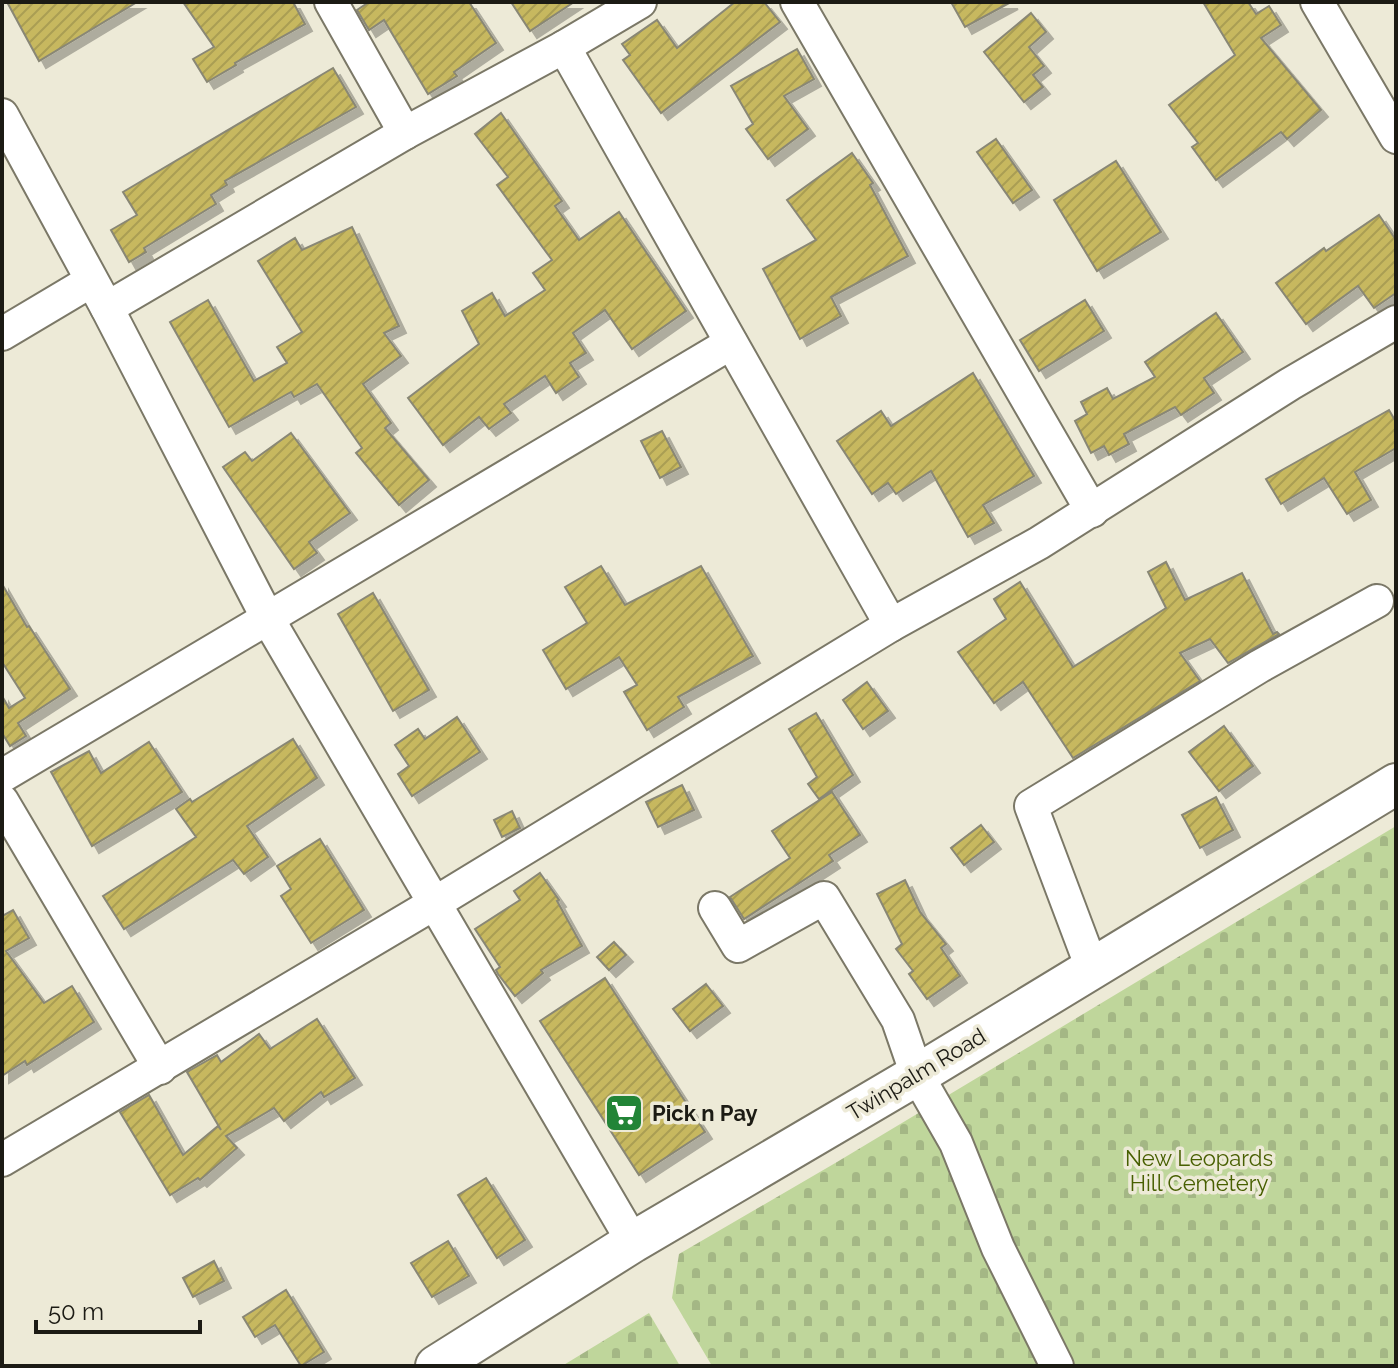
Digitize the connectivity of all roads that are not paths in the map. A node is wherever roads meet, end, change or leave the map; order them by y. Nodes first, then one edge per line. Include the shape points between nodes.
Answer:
1 (331, 2) edge
2 (640, 2) edge
3 (797, 2) edge
4 (1317, 2) edge
5 (564, 47) junction
6 (2, 115) edge
7 (405, 133) junction
8 (1396, 137) edge
9 (99, 294) junction
10 (1396, 322) edge
11 (2, 334) edge
12 (731, 343) junction
13 (1092, 511) junction
14 (1377, 601) dead end
15 (268, 619) junction
16 (891, 625) junction
17 (2, 776) edge
18 (1396, 784) edge
19 (2, 801) edge
20 (435, 903) junction
21 (715, 908) dead end
22 (1092, 968) junction
23 (160, 1068) junction
24 (917, 1075) junction
25 (2, 1160) edge
26 (633, 1242) junction
27 (436, 1366) edge
28 (1057, 1366) edge

1 - 7 street
2 - 5 street
3 - 13 street
4 - 8 street
5 - 7 street
5 - 12 street
6 - 9 street
7 - 9 street
9 - 11 street
9 - 15 street
10 - 13 street via 1250,408
12 - 15 street
12 - 16 street
13 - 16 street
14 - 22 street via 1031,806
15 - 17 street
15 - 20 street
16 - 20 street
18 - 22 main road, Twinpalm Road
19 - 23 street
20 - 23 street
20 - 26 street
21 - 24 street via 738,946 824,898 898,1020
22 - 24 main road, Twinpalm Road
23 - 25 street
24 - 26 main road, Twinpalm Road
24 - 28 street via 956,1143 998,1248
26 - 27 main road, Twinpalm Road

